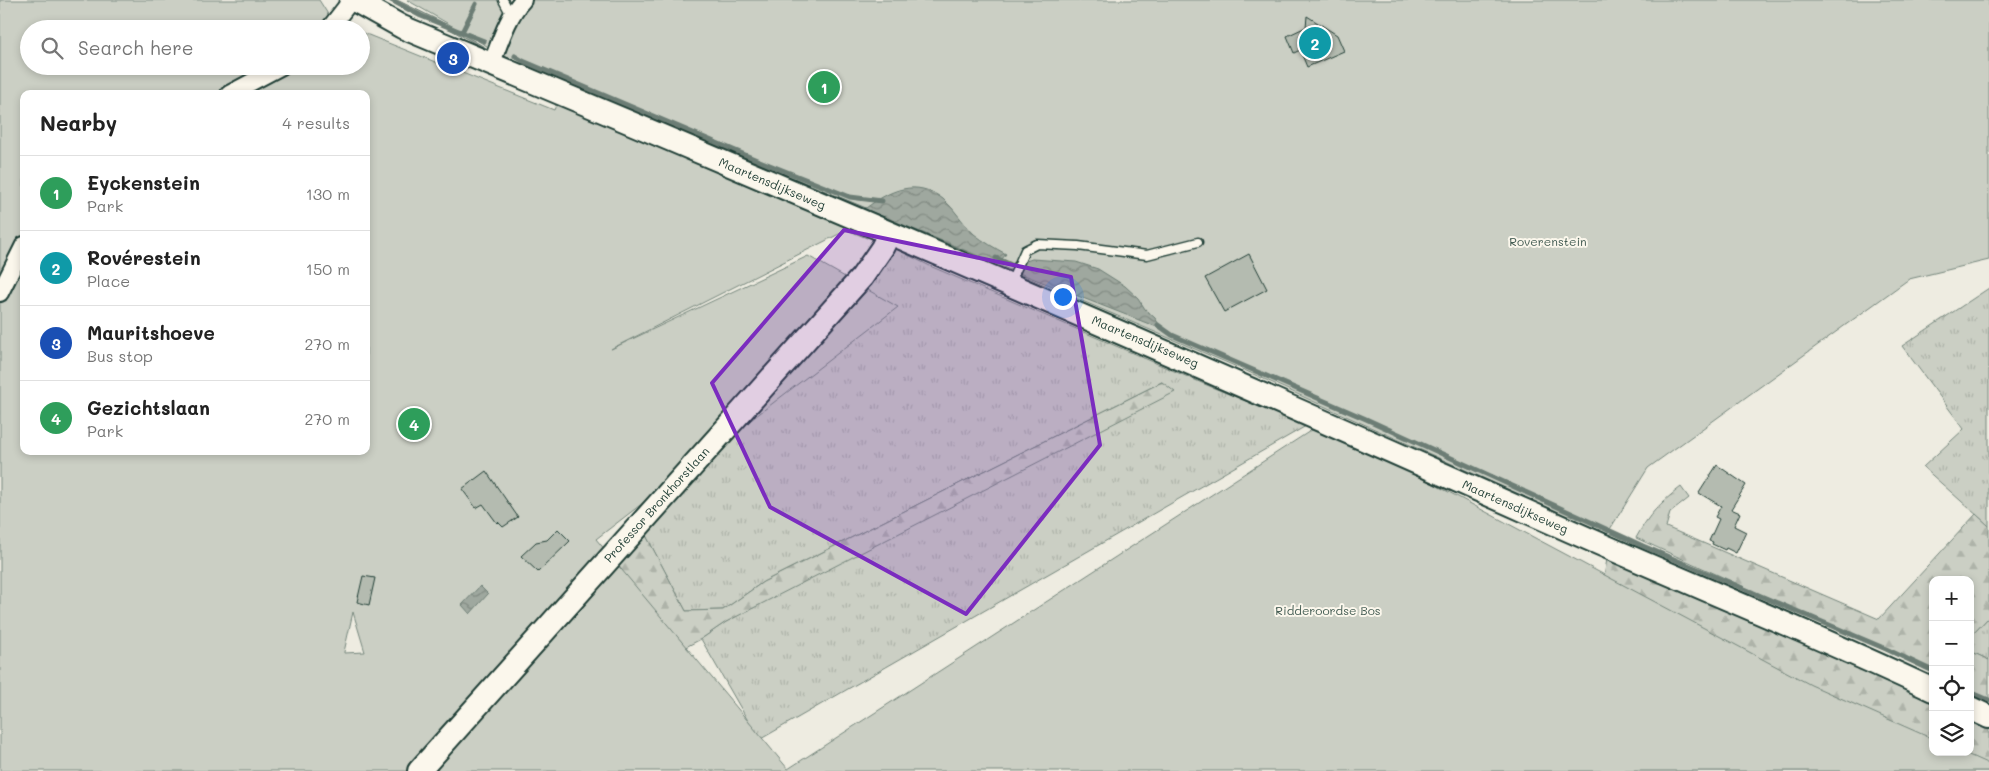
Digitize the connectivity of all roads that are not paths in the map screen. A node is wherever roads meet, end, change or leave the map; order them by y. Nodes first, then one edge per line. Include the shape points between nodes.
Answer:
1 (349, 0) edge
2 (354, 0) edge
3 (503, 0) edge
4 (523, 0) edge
5 (512, 17) junction
6 (336, 20) edge
7 (491, 65) junction
8 (265, 75) edge
9 (237, 90) edge
10 (889, 234) junction
11 (1198, 242) dead end
12 (20, 253) edge
13 (1010, 284) junction
14 (0, 292) edge
15 (1929, 688) edge
16 (1974, 710) edge
17 (1989, 717) edge
18 (419, 771) edge

1 - 6 street
2 - 7 street, Maartensdijkseweg via 402,27
3 - 5 lane
4 - 5 street
5 - 7 street
7 - 10 street, Maartensdijkseweg
8 - 9 street
10 - 13 street, Maartensdijkseweg
10 - 18 street, Professor Bronkhorstlaan via 862,277
11 - 13 lane via 1147,255 1037,244 1025,250
12 - 14 street
13 - 15 street, Maartensdijkseweg
16 - 17 street

